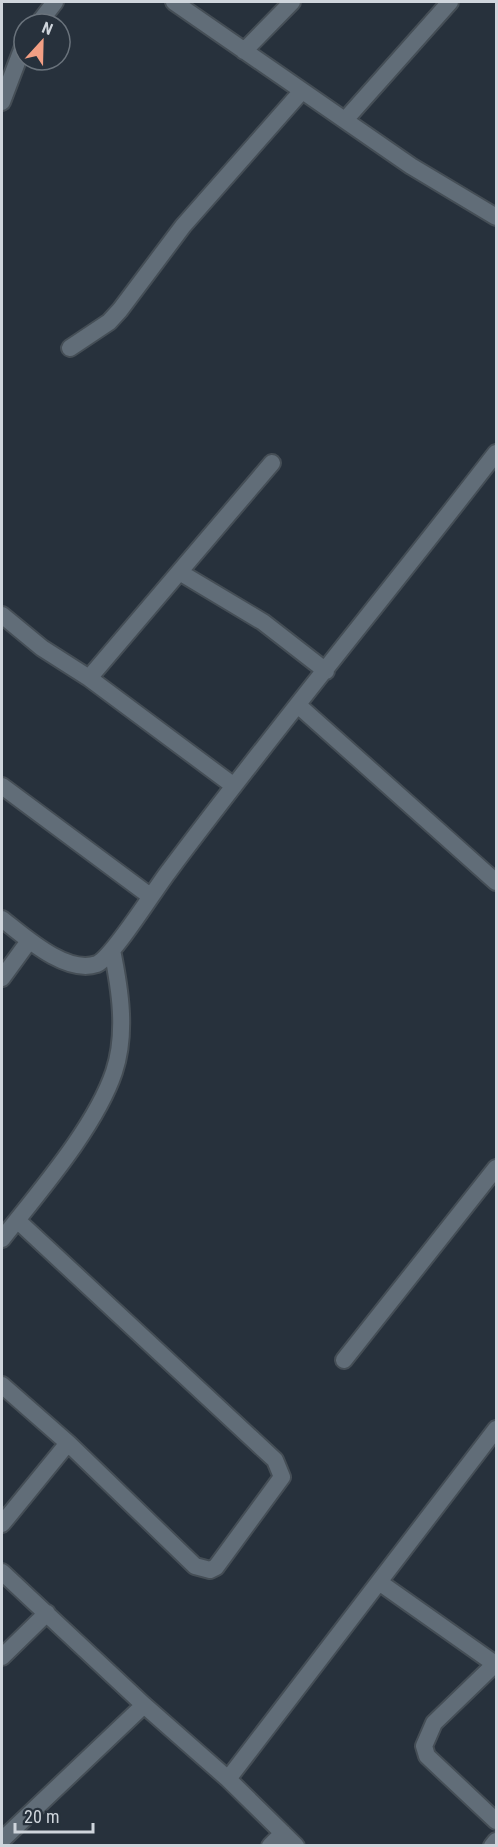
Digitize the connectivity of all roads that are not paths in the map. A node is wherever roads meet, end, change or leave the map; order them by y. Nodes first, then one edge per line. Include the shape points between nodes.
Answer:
1 (174, 2) edge
2 (292, 2) edge
3 (450, 2) edge
4 (244, 51) junction
5 (13, 72) edge
6 (301, 92) junction
7 (2, 102) edge
8 (345, 120) junction
9 (496, 217) edge
10 (70, 348) dead end
11 (496, 453) edge
12 (272, 463) dead end
13 (181, 573) junction
14 (2, 615) edge
15 (326, 671) junction
16 (89, 678) junction
17 (299, 706) junction
18 (2, 786) edge
19 (234, 786) junction
20 (496, 882) edge
21 (150, 896) junction
22 (2, 919) edge
23 (29, 941) junction
24 (112, 950) junction
25 (2, 978) edge
26 (496, 1168) edge
27 (16, 1220) junction
28 (2, 1239) edge
29 (344, 1360) dead end
30 (2, 1384) edge
31 (496, 1429) edge
32 (68, 1443) junction
33 (2, 1524) edge
34 (2, 1572) edge
35 (379, 1582) junction
36 (47, 1613) junction
37 (2, 1657) edge
38 (496, 1663) edge
39 (144, 1705) junction
40 (228, 1779) junction
41 (496, 1821) edge
42 (283, 1833) junction
43 (2, 1841) edge
44 (496, 1841) edge
45 (5, 1845) edge
46 (270, 1845) edge
47 (296, 1845) edge
48 (492, 1845) edge

1 - 4 street
2 - 4 street
3 - 8 street
4 - 6 street via 283,75
5 - 7 street
6 - 8 street
6 - 10 street via 183,226 120,310
8 - 9 street via 411,166
11 - 15 street
12 - 13 street
13 - 15 street via 262,622
13 - 16 street
14 - 16 street via 42,648
15 - 17 street
16 - 19 street
17 - 19 street
17 - 20 street
18 - 21 street
19 - 21 street
21 - 24 street
22 - 23 street
23 - 24 street via 66,962 85,966 99,963
23 - 25 street
24 - 27 street via 121,1017 114,1071 82,1132
26 - 29 street
27 - 28 street
27 - 32 street via 275,1460 282,1477 216,1567 202,1569
30 - 32 street
31 - 35 street
32 - 33 street
34 - 36 street
35 - 38 street
35 - 40 street
36 - 37 street
36 - 39 street
38 - 41 street via 434,1724 424,1746 427,1756
39 - 40 street
39 - 43 street
40 - 42 street
42 - 46 street
42 - 47 street
43 - 45 street
44 - 48 street

